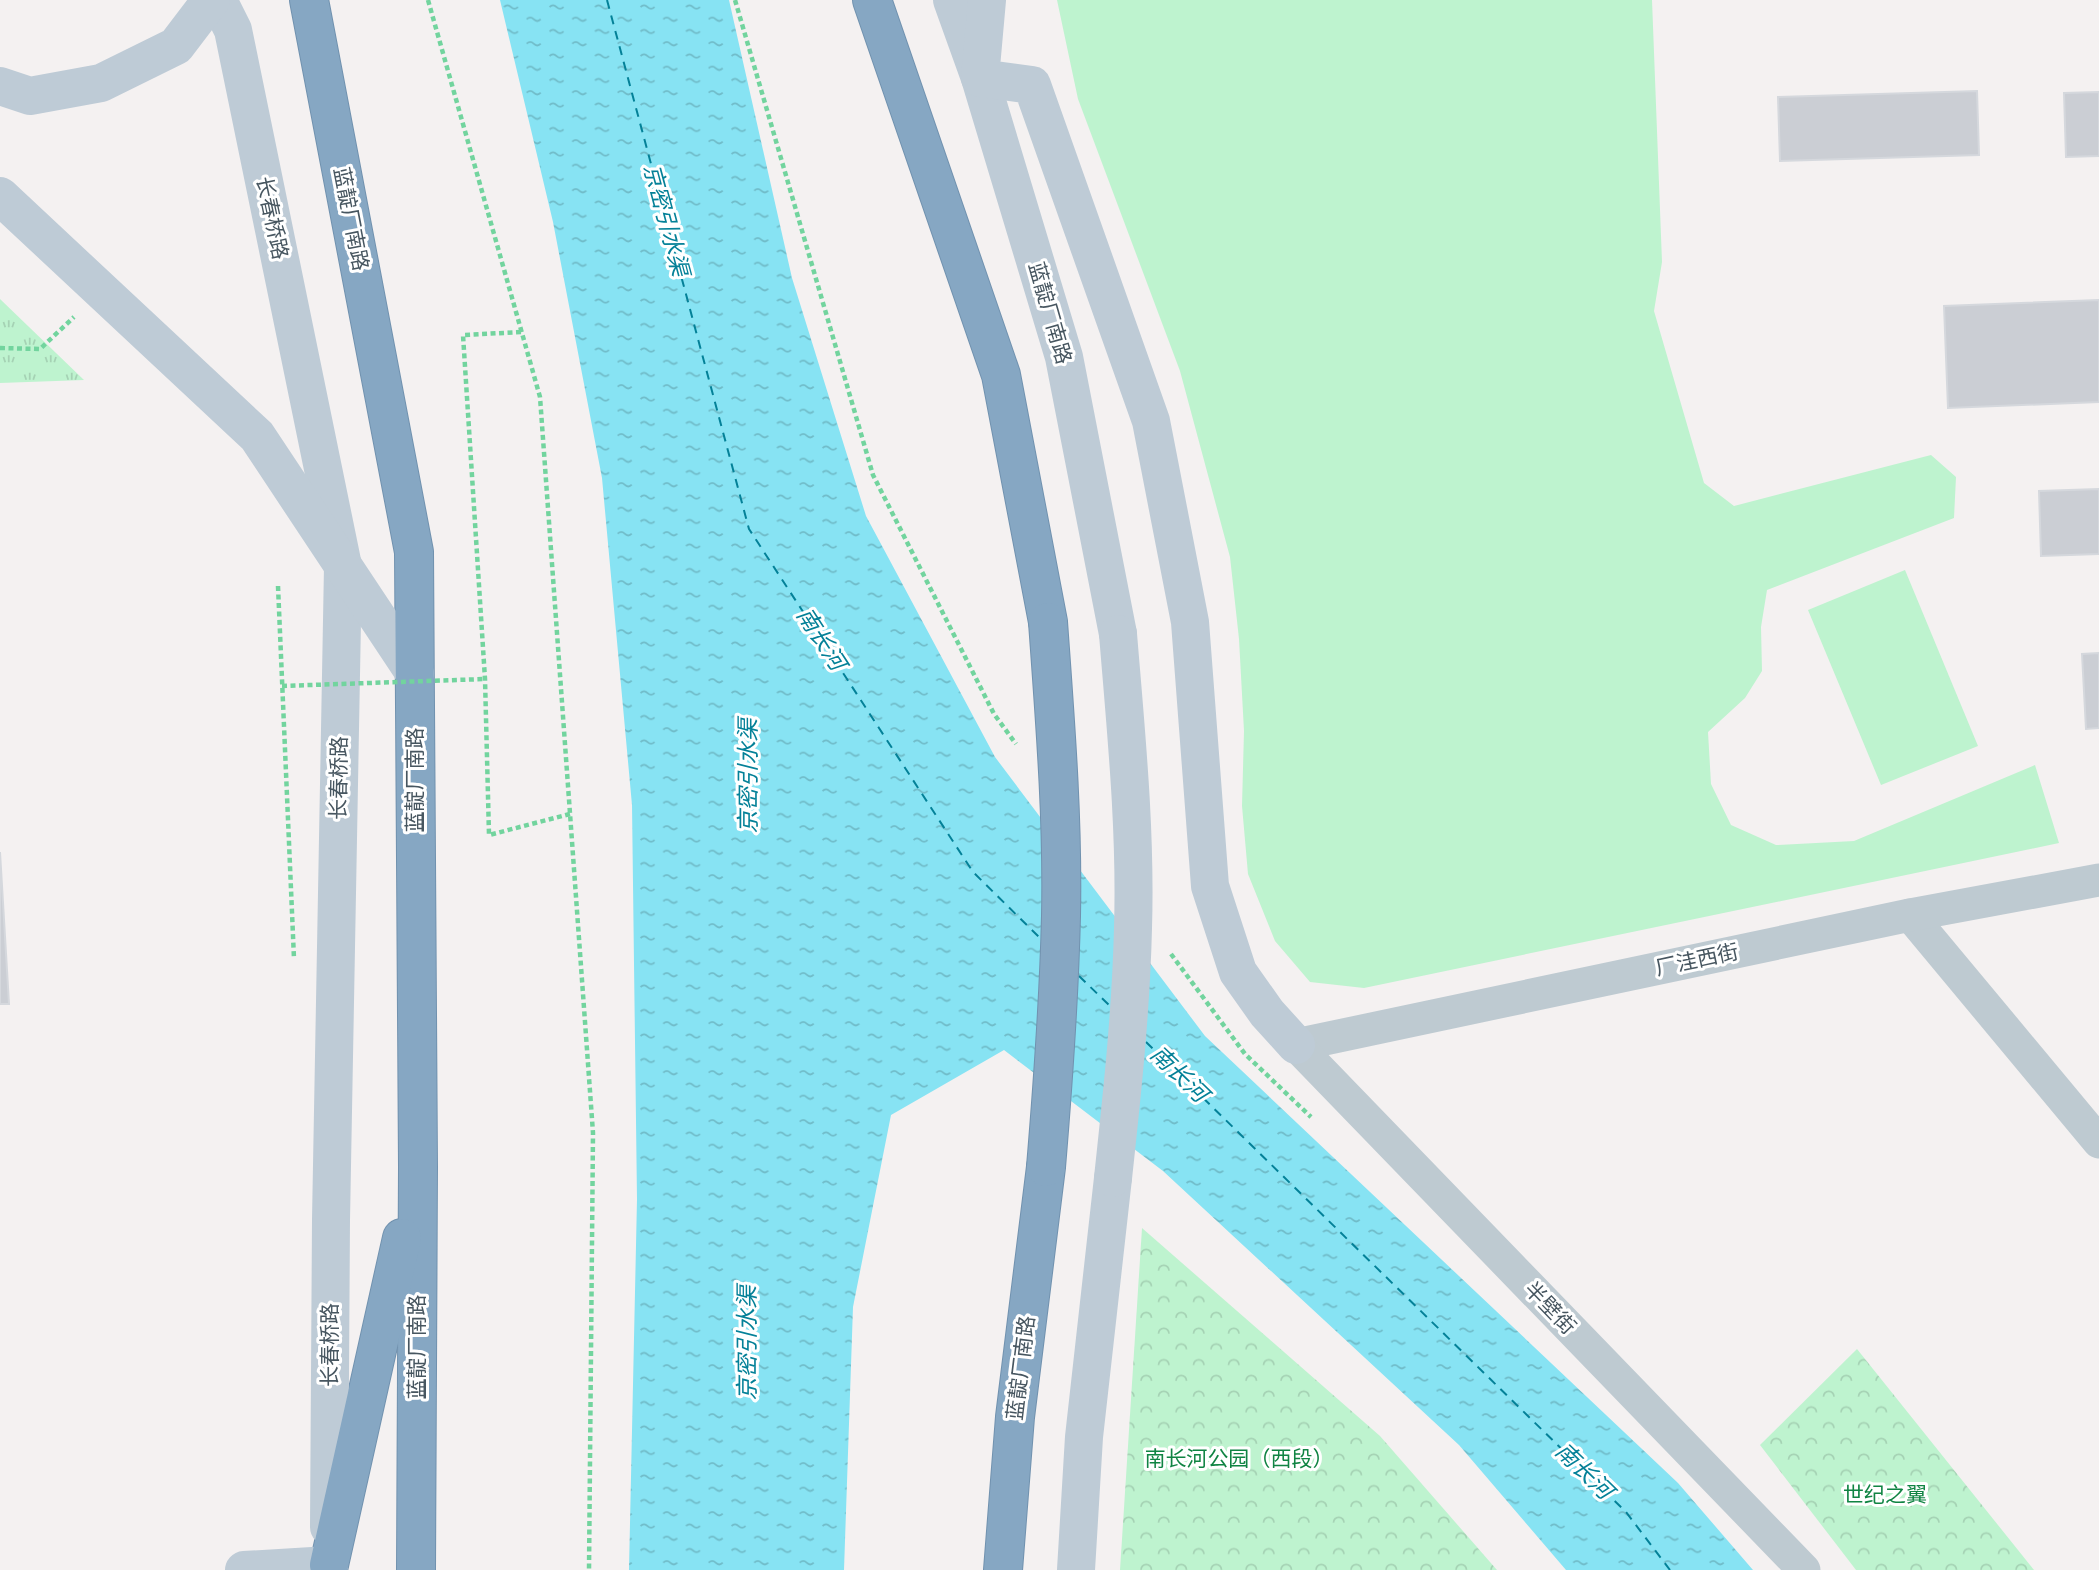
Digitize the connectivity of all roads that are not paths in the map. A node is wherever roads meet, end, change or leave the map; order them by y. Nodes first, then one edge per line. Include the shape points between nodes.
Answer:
1 (211, 0) edge
2 (218, 0) edge
3 (309, 0) edge
4 (872, 0) edge
5 (951, 0) edge
6 (987, 0) edge
7 (980, 78) junction
8 (0, 86) edge
9 (0, 196) edge
10 (343, 566) junction
11 (415, 674) junction
12 (2099, 880) edge
13 (1910, 915) junction
14 (1296, 1045) junction
15 (2099, 1142) edge
16 (418, 1167) junction
17 (329, 1568) edge
18 (244, 1570) edge
19 (416, 1570) edge
20 (1003, 1570) edge
21 (1076, 1570) edge
22 (1804, 1570) edge

1 - 8 street via 176,47 101,83 30,96
2 - 10 street, 长春桥路 via 233,30
3 - 11 highway, 蓝靛厂南路 via 414,552
4 - 20 highway, 蓝靛厂南路, bridge via 1001,375 1048,622 1059,782 1061,914 1056,1039
5 - 7 street, 蓝靛厂南路
6 - 7 street
7 - 14 street via 1032,85 1151,421 1190,622 1210,886 1238,972
7 - 21 street, 蓝靛厂南路, bridge via 1064,357 1118,634 1131,791 1133,926 1127,1059 1084,1437
9 - 10 street via 257,436
10 - 11 street
10 - 17 street, 长春桥路
11 - 16 highway, 蓝靛厂南路
12 - 13 street, 厂洼西街
13 - 14 street, 厂洼西街
13 - 15 street
14 - 22 street, 半壁街
16 - 17 highway
16 - 19 highway, 蓝靛厂南路
17 - 18 street

